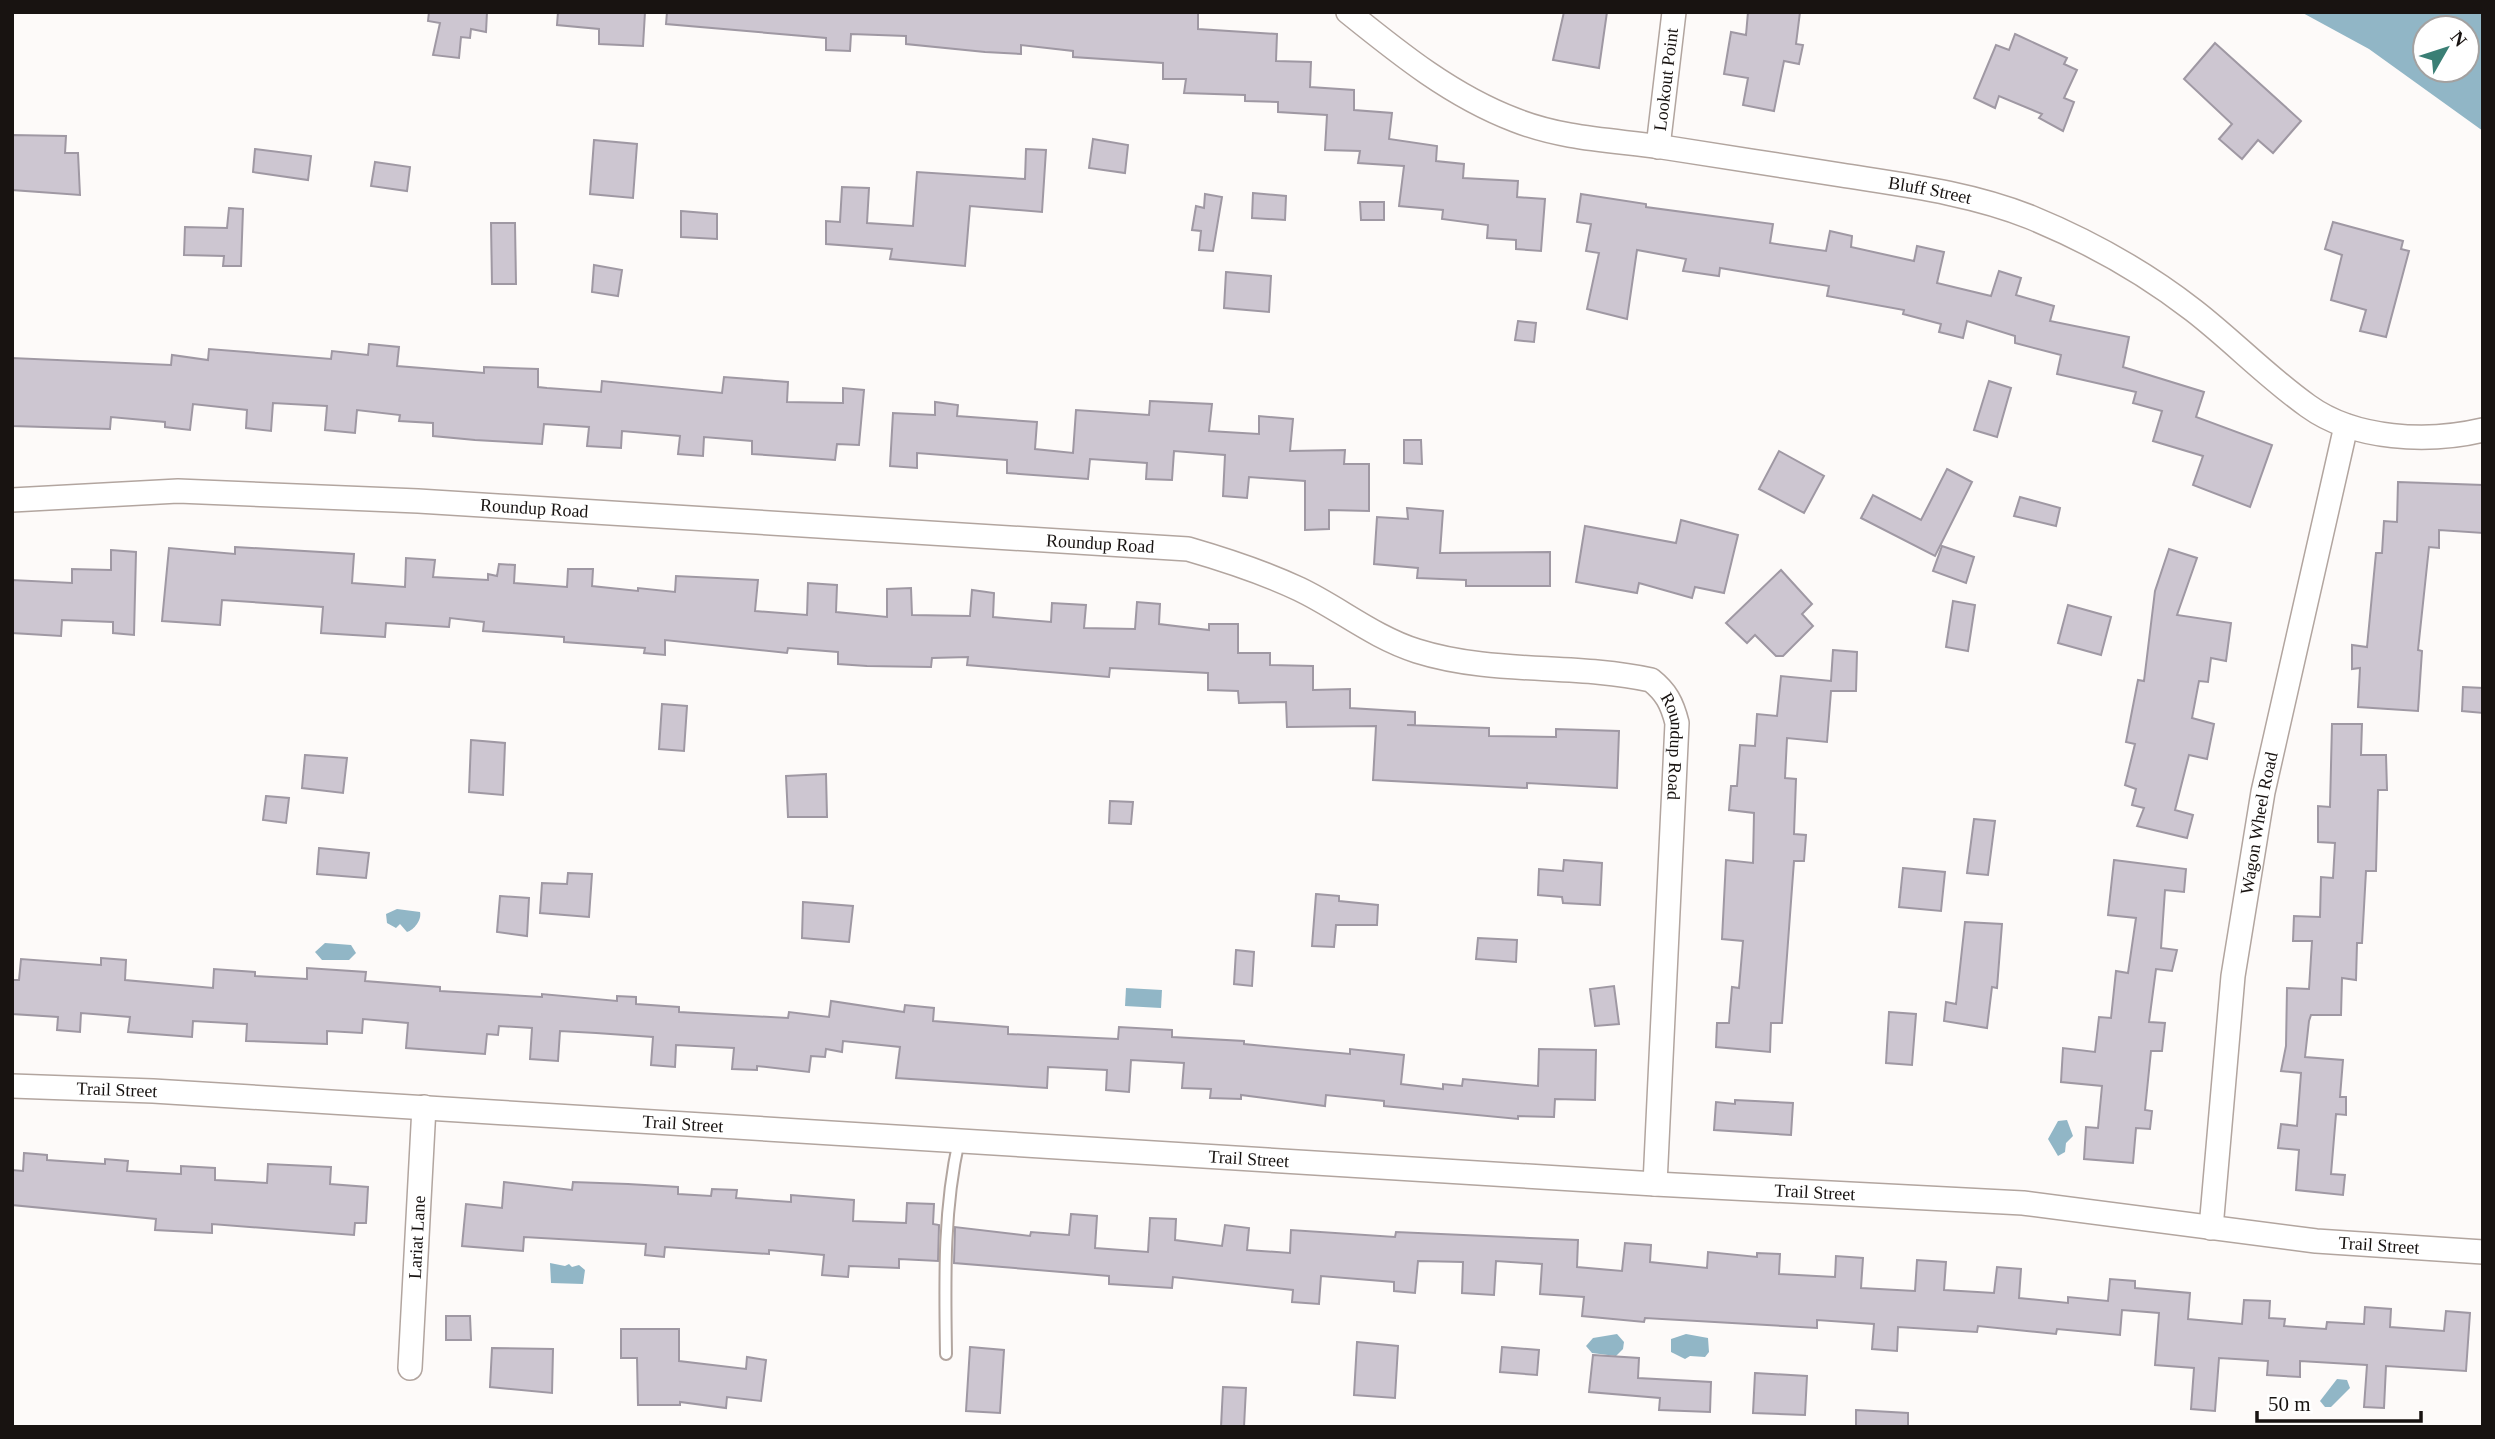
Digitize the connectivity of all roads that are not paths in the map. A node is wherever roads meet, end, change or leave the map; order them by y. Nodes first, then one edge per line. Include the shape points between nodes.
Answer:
1 (1348, 12) edge
2 (1674, 12) edge
3 (1658, 147) junction
4 (2346, 426) junction
5 (2483, 430) edge
6 (12, 500) edge
7 (12, 1086) edge
8 (424, 1107) junction
9 (959, 1140) junction
10 (1655, 1184) junction
11 (2211, 1228) junction
12 (2483, 1252) edge
13 (946, 1354) dead end
14 (410, 1368) dead end

1 - 3 street, Bluff Street via 1445,86 1492,111 1575,138
2 - 3 street, Lookout Point
3 - 4 street, Bluff Street via 1890,182 1970,198 2029,217 2113,258 2191,309 2310,408
4 - 5 street, Bluff Street via 2393,436
4 - 11 street, Wagon Wheel Road via 2263,792 2233,976
6 - 10 street, Roundup Road via 150,492 231,493 1177,548 1263,573 1416,651 1506,668 1651,680 1668,698 1677,723
7 - 8 street, Trail Street
8 - 9 street, Trail Street
8 - 14 street, Lariat Lane
9 - 10 street, Trail Street
9 - 13 lane via 944,1251
10 - 11 street, Trail Street via 2023,1203
11 - 12 street, Trail Street via 2315,1241

